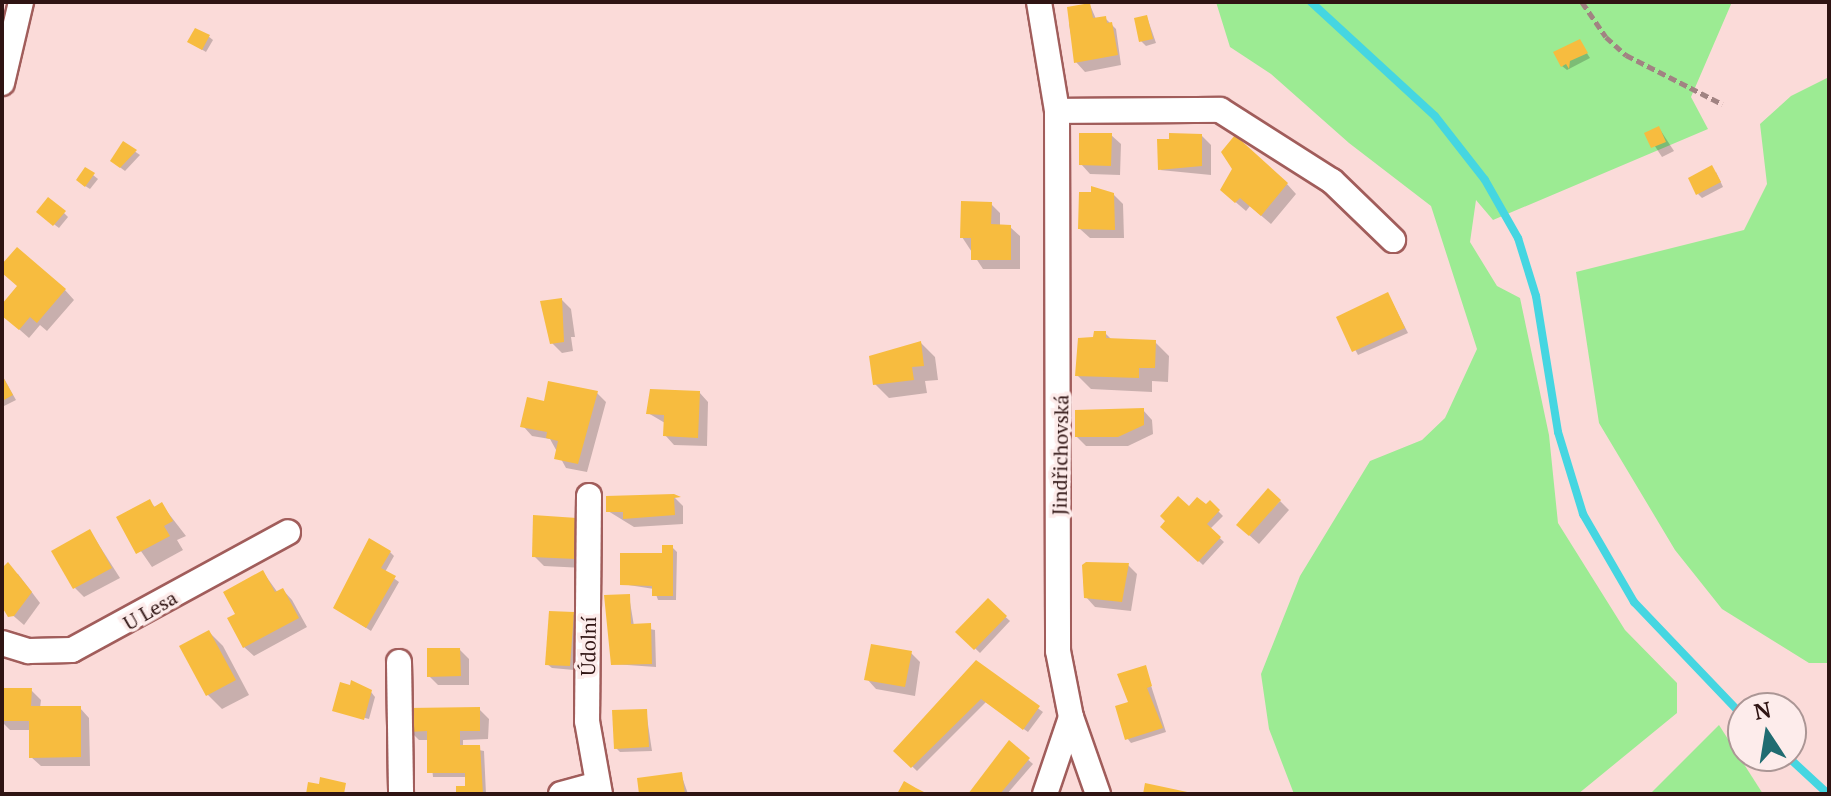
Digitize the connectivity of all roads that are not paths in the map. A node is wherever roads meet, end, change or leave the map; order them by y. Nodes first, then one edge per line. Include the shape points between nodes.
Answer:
1 (21, 2) edge
2 (1039, 2) edge
3 (2, 83) edge
4 (1057, 111) junction
5 (1393, 240) dead end
6 (589, 496) dead end
7 (288, 532) dead end
8 (2, 643) edge
9 (399, 662) dead end
10 (1071, 717) junction
11 (599, 789) edge
12 (401, 794) edge
13 (561, 794) edge
14 (1045, 794) edge
15 (1098, 794) edge

1 - 3 street
2 - 4 street, Jindřichovská
4 - 5 street via 1220,110 1332,181
4 - 10 street, Jindřichovská via 1058,651
6 - 11 street, Údolní via 587,721
7 - 8 street, U Lesa via 72,650 29,651
9 - 12 street
10 - 14 street, Jindřichovská
10 - 15 street
11 - 13 street

